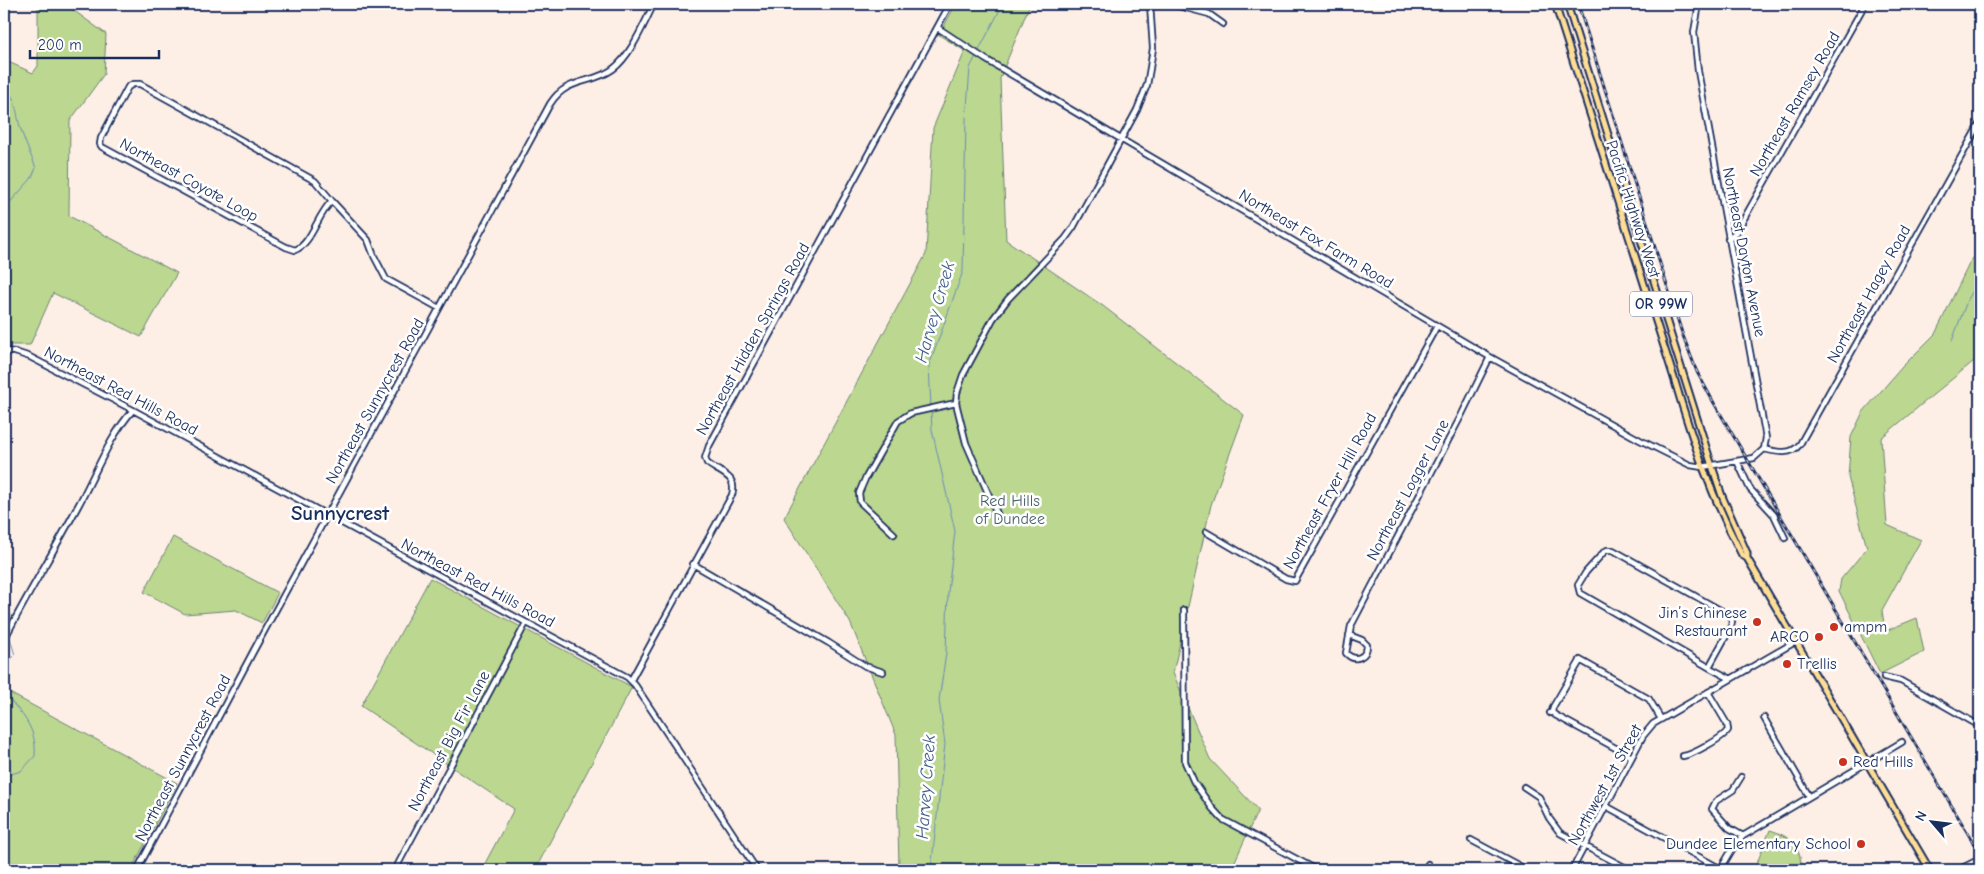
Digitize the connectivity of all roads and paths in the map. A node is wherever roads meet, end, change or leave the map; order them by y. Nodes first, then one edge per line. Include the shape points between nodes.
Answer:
1 (654, 4) edge
2 (950, 4) edge
3 (1150, 4) edge
4 (1171, 4) edge
5 (1555, 4) edge
6 (1567, 4) edge
7 (1699, 4) edge
8 (1865, 4) edge
9 (1223, 24) dead end
10 (938, 28) junction
11 (1980, 123) edge
12 (1120, 139) junction
13 (332, 201) junction
14 (1728, 239) junction
15 (439, 308) junction
16 (1436, 326) junction
17 (4, 351) edge
18 (1490, 357) junction
19 (956, 403) junction
20 (133, 410) junction
21 (1764, 449) junction
22 (1737, 461) junction
23 (1712, 466) junction
24 (1702, 467) junction
25 (327, 516) junction
26 (999, 518) dead end
27 (1206, 532) dead end
28 (894, 534) dead end
29 (1785, 538) dead end
30 (1747, 558) junction
31 (694, 564) junction
32 (1184, 610) dead end
33 (526, 623) junction
34 (1349, 635) junction
35 (4, 640) edge
36 (1795, 642) junction
37 (1709, 667) junction
38 (883, 672) dead end
39 (1884, 677) dead end
40 (1731, 679) junction
41 (631, 680) junction
42 (1708, 692) junction
43 (1764, 718) dead end
44 (1661, 719) junction
45 (1980, 726) edge
46 (1902, 742) dead end
47 (1683, 756) dead end
48 (1632, 758) junction
49 (1866, 763) junction
50 (1741, 777) dead end
51 (1524, 787) dead end
52 (1809, 796) junction
53 (1606, 806) junction
54 (1744, 836) junction
55 (1471, 840) dead end
56 (1584, 846) junction
57 (1980, 860) edge
58 (1428, 864) dead end
59 (137, 870) edge
60 (395, 870) edge
61 (757, 870) edge
62 (1317, 870) edge
63 (1425, 870) edge
64 (1527, 870) edge
65 (1572, 870) edge
66 (1630, 870) edge
67 (1720, 870) edge
68 (1930, 870) edge
69 (1958, 870) edge
70 (1968, 870) edge

1 - 15 street, Northeast Sunnycrest Road via 618,64 604,74 565,88 554,98
2 - 10 street
3 - 12 street via 1153,48 1148,82
4 - 9 street via 1209,14
5 - 24 main road, Pacific Highway West / OR 99W
6 - 23 main road, Pacific Highway West / OR 99W
7 - 14 street, Northeast Dayton Avenue via 1694,32 1697,61
8 - 14 street, Northeast Ramsey Road via 1737,231
10 - 12 street, Northeast Fox Farm Road
10 - 31 street, Northeast Hidden Springs Road via 707,449 706,463 728,476 734,490
11 - 21 street, Northeast Hagey Road via 1800,444 1790,452
12 - 16 street, Northeast Fox Farm Road
12 - 19 street via 1073,228 1008,299 990,324 963,374
13 - 13 street, Northeast Coyote Loop via 323,209 303,245 291,250 105,149 100,142 128,87 140,84 310,177
13 - 15 street, Northeast Coyote Loop via 368,240 386,279
14 - 21 street, Northeast Dayton Avenue via 1764,431
15 - 25 street, Northeast Sunnycrest Road
16 - 18 street, Northeast Fox Farm Road
16 - 27 street, Northeast Fryer Hill Road via 1295,581 1286,579
17 - 20 street, Northeast Red Hills Road via 30,357
18 - 24 street, Northeast Fox Farm Road via 1640,440 1690,465
18 - 34 street, Northeast Logger Lane via 1356,614
19 - 26 street via 970,455
19 - 28 street via 912,413 898,421 870,469 859,495 860,502
20 - 25 street, Northeast Red Hills Road
20 - 35 street via 115,435
21 - 22 street via 1754,458
22 - 23 street
22 - 29 street via 1750,489 1774,515
23 - 24 street, Northeast Fox Farm Road
23 - 30 main road, Pacific Highway West / OR 99W
24 - 30 main road, Pacific Highway West / OR 99W via 1725,523 1742,555
25 - 33 street, Northeast Red Hills Road
25 - 59 street, Northeast Sunnycrest Road
30 - 36 main road, Pacific Highway West / OR 99W
31 - 38 street via 865,666
31 - 41 street, Northeast Hidden Springs Road
32 - 62 street via 1184,753 1189,773 1222,819
33 - 41 street, Northeast Red Hills Road
33 - 60 street, Northeast Big Fir Lane
34 - 34 street, Northeast Logger Lane via 1346,653 1358,658 1365,653 1367,645
36 - 40 street, Northwest 1st Street
36 - 49 main road, OR 99W
37 - 37 street via 1580,593 1578,585 1581,579 1607,550 1614,550 1729,616 1731,627
37 - 40 street
39 - 45 street via 1901,681
40 - 42 street, Northwest 1st Street
41 - 61 street, Northeast Red Hills Road
42 - 44 street, Northwest 1st Street
42 - 47 street via 1728,730 1716,740
43 - 52 street
44 - 48 street, Northwest 1st Street via 1648,729
44 - 48 street via 1646,697 1580,661 1551,712
46 - 49 street
48 - 53 street, Northwest 1st Street
49 - 52 street
49 - 68 main road, OR 99W
50 - 54 street via 1733,790 1716,801 1712,809 1730,828
51 - 56 street via 1539,797 1560,833
52 - 54 street
53 - 56 street, Northwest 1st Street
53 - 67 street
54 - 67 street
55 - 64 street
56 - 65 street, Northwest 1st Street
56 - 66 street
57 - 69 street
57 - 70 street
58 - 63 street

